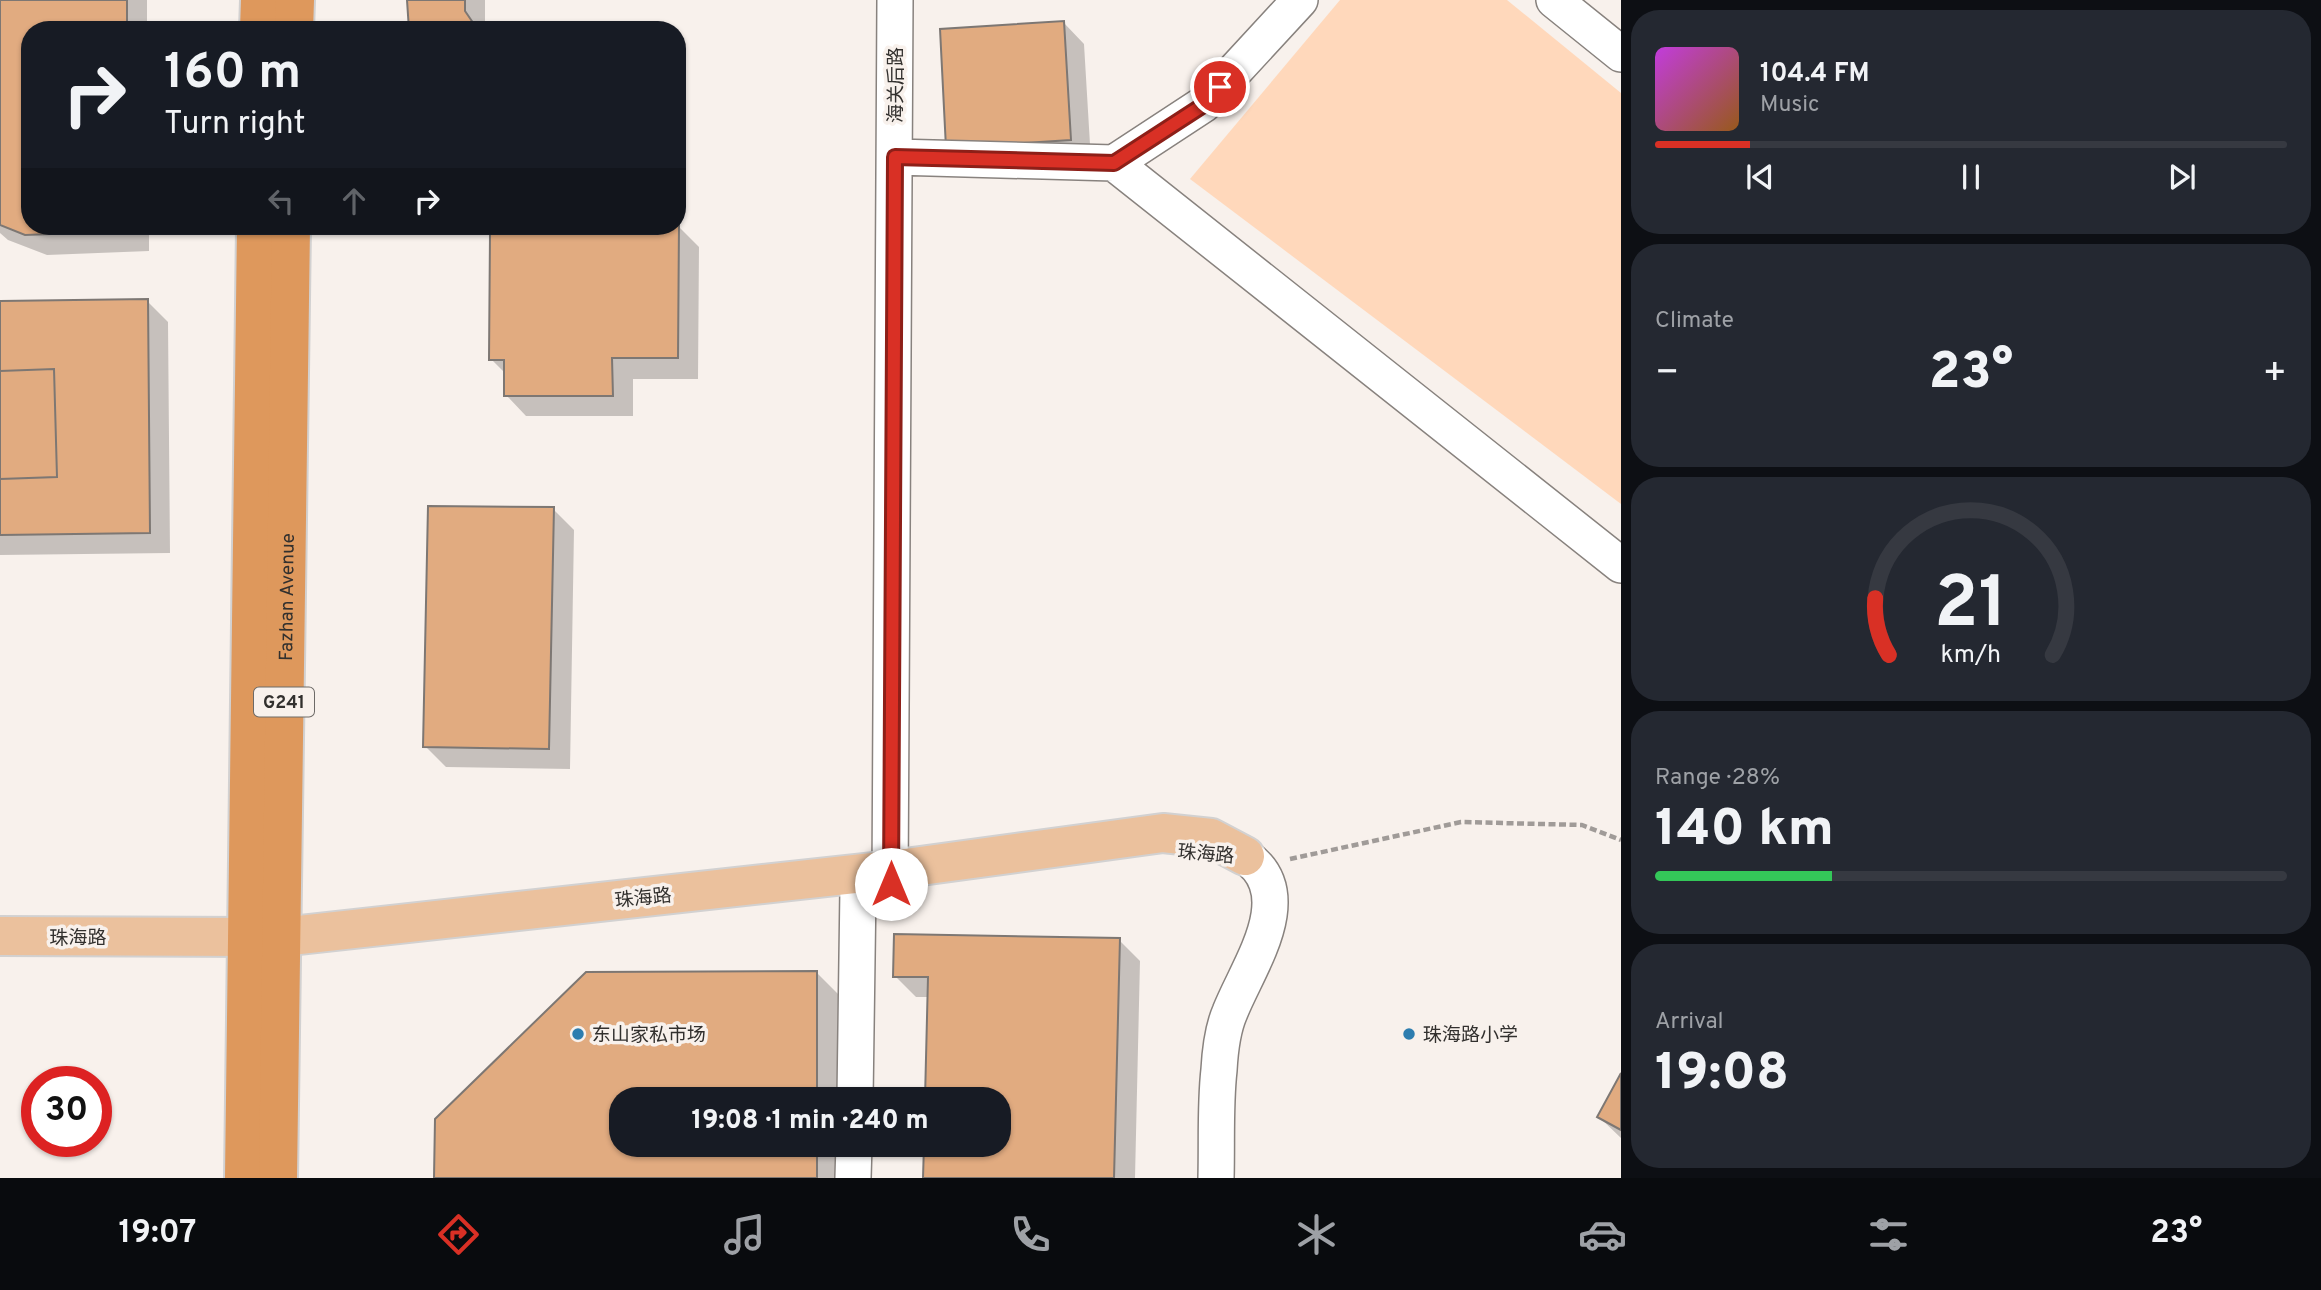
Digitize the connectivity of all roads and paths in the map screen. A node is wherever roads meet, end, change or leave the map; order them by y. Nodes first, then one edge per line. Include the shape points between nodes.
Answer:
1 (260, 0) edge
2 (295, 0) edge
3 (895, 0) edge
4 (1300, 0) edge
5 (1554, 0) edge
6 (259, 21) edge
7 (294, 21) edge
8 (1621, 54) edge
9 (895, 157) junction
10 (1114, 163) junction
11 (256, 235) edge
12 (290, 235) edge
13 (1621, 565) edge
14 (1621, 839) edge
15 (1252, 861) junction
16 (880, 881) junction
17 (0, 936) edge
18 (264, 946) junction
19 (0, 954) edge
20 (856, 1087) edge
21 (854, 1157) edge
22 (244, 1178) edge
23 (278, 1178) edge
24 (853, 1178) edge
25 (1216, 1178) edge

1 - 6 highway
2 - 7 highway
3 - 9 street, 海关后路
4 - 10 street via 1205,104
5 - 8 street
9 - 10 street
9 - 16 street, 海关后路
10 - 13 street
11 - 18 highway, Fazhan Avenue / G241
12 - 18 highway, Fazhan Avenue / G241
14 - 15 path via 1582,825 1461,822
15 - 16 main road, 珠海路 via 1161,849
15 - 25 street via 1268,884 1269,921 1229,1013 1219,1070
16 - 18 main road, 珠海路
16 - 20 street, 海关后路
17 - 18 main road, 珠海路
18 - 19 main road, 珠海路
18 - 22 highway, Fazhan Avenue / G241
18 - 23 highway, Fazhan Avenue / G241
21 - 24 street

